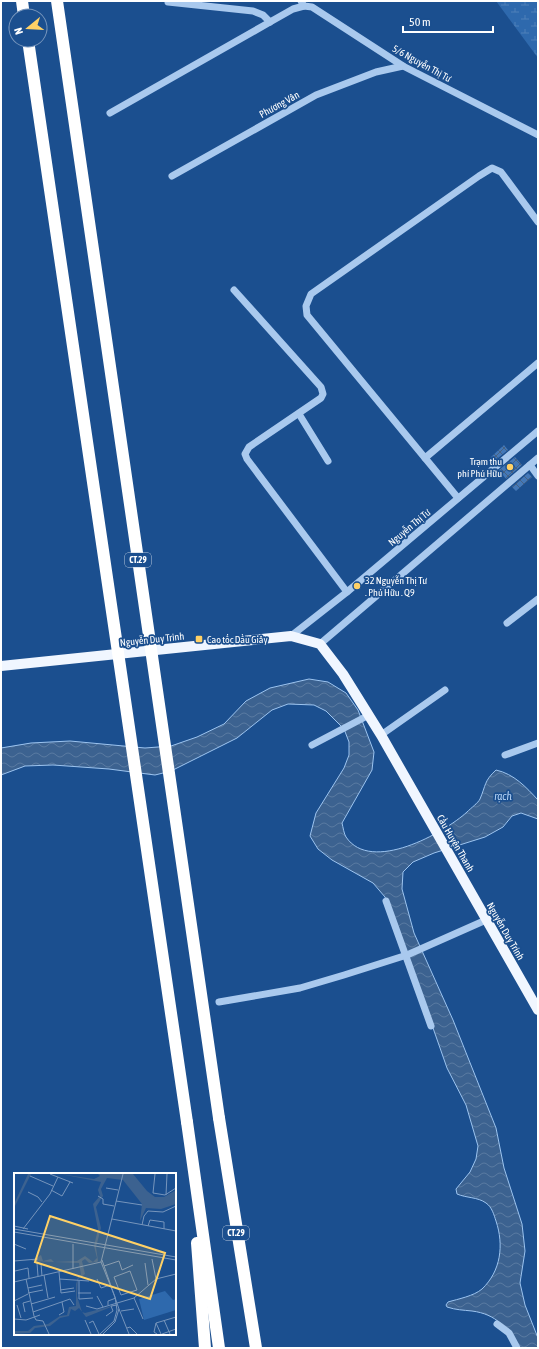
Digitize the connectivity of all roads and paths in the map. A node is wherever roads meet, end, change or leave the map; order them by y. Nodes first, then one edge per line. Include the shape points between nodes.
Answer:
1 (57, 1) edge
2 (168, 2) dead end
3 (302, 3) edge
4 (270, 22) junction
5 (29, 48) edge
6 (403, 66) junction
7 (110, 114) dead end
8 (538, 135) edge
9 (172, 176) dead end
10 (538, 222) edge
11 (234, 290) dead end
12 (538, 363) edge
13 (299, 414) junction
14 (538, 430) edge
15 (425, 458) junction
16 (538, 458) edge
17 (328, 461) dead end
18 (530, 465) junction
19 (538, 476) edge
20 (458, 498) junction
21 (348, 592) junction
22 (538, 599) edge
23 (507, 623) dead end
24 (291, 636) junction
25 (320, 644) junction
26 (1, 666) edge
27 (445, 690) dead end
28 (369, 716) junction
29 (380, 735) junction
30 (538, 743) edge
31 (312, 745) dead end
32 (505, 755) dead end
33 (465, 884) joint
34 (386, 900) dead end
35 (486, 920) junction
36 (406, 955) junction
37 (219, 1002) dead end
38 (538, 1010) edge
39 (432, 1026) dead end
40 (219, 1118) junction
41 (187, 1122) junction
42 (497, 1324) dead end
43 (205, 1348) edge
44 (220, 1348) edge
45 (252, 1348) edge
46 (256, 1348) edge
47 (517, 1348) edge

1 - 40 highway, CT.29, bridge
2 - 4 street via 254,11
3 - 4 street
3 - 6 street, 5/6 Nguyễn Thị Tư
4 - 7 street
5 - 41 highway, bridge
6 - 8 street, 5/6 Nguyễn Thị Tư
6 - 9 street, Phương Vân via 376,72 316,95
10 - 15 street via 501,172 492,168 311,294 306,306 307,315
11 - 13 street via 321,387 321,398
12 - 15 street
13 - 17 street
13 - 21 street via 249,447 245,454 246,459
14 - 20 street, Nguyễn Thị Tư
15 - 20 street
16 - 18 street
18 - 19 street
18 - 25 street
20 - 21 street, Nguyễn Thị Tư
21 - 24 street, Nguyễn Thị Tư
22 - 23 street
24 - 25 main road, Nguyễn Duy Trinh
24 - 26 main road, Nguyễn Duy Trinh
25 - 28 main road via 337,665
27 - 29 street
28 - 29 main road
28 - 31 street
29 - 33 main road, Cầu Huyện Thanh
30 - 32 street
33 - 35 main road, Nguyễn Duy Trinh
34 - 36 street
35 - 36 street
35 - 38 main road, Nguyễn Duy Trinh
36 - 37 street via 300,988
36 - 39 street
40 - 45 highway, CT.29
40 - 46 highway
41 - 43 highway
41 - 44 highway
42 - 47 street via 509,1333

